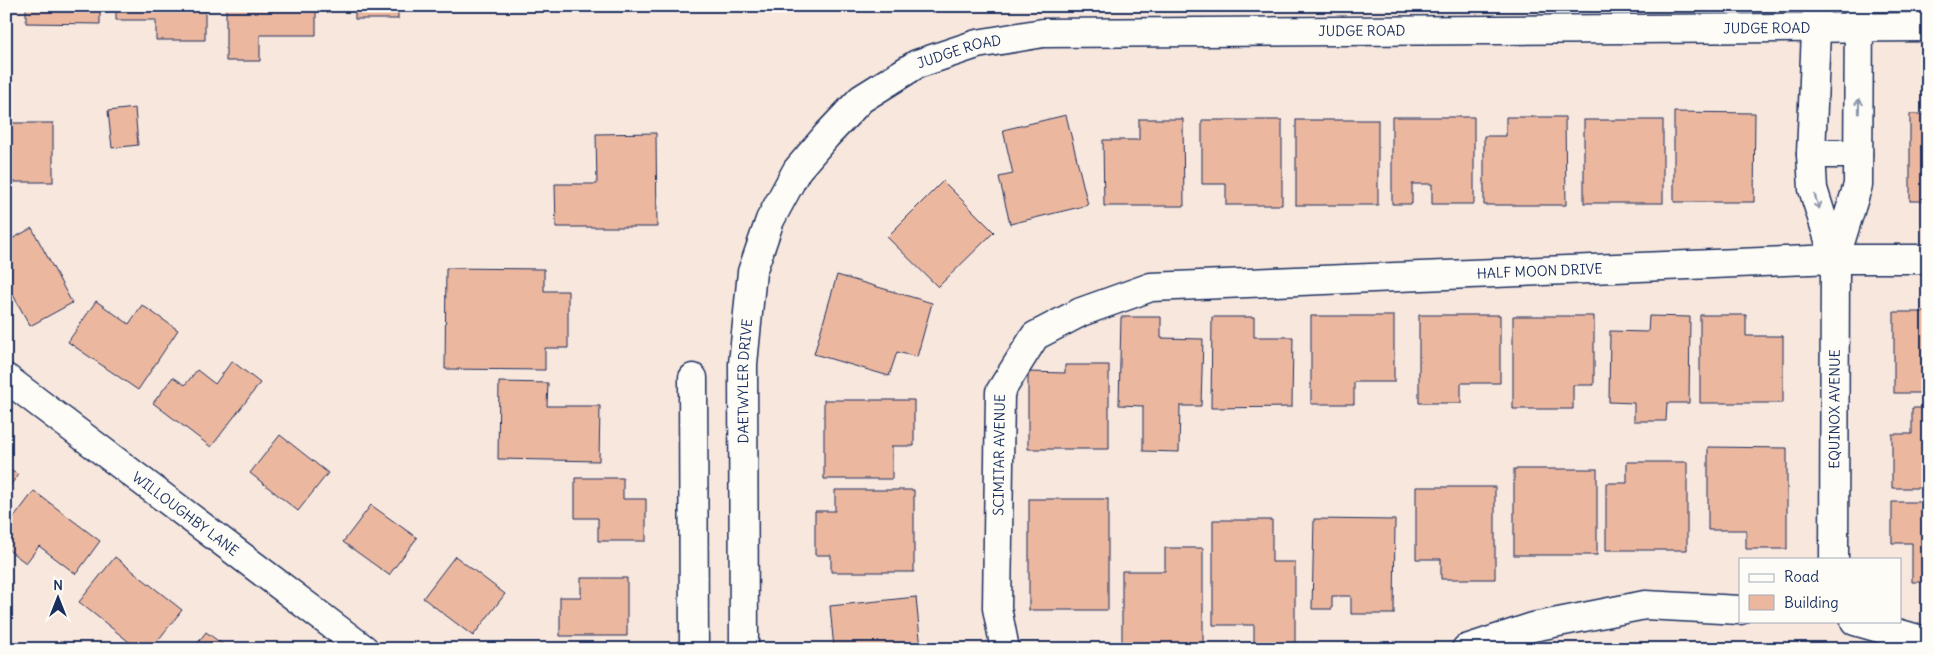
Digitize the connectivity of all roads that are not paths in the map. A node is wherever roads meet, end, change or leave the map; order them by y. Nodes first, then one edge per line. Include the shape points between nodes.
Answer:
1 (1816, 17) edge
2 (1860, 17) edge
3 (1928, 27) edge
4 (827, 135) joint
5 (1811, 154) junction
6 (1858, 154) junction
7 (1835, 259) junction
8 (1928, 259) edge
9 (1151, 288) joint
10 (6, 378) edge
11 (693, 378) dead end
12 (1834, 558) edge
13 (1739, 610) edge
14 (1858, 622) edge
15 (1928, 642) edge
16 (364, 649) edge
17 (694, 649) edge
18 (744, 649) edge
19 (1005, 649) edge
20 (1466, 649) edge

1 - 2 street, JUDGE ROAD
1 - 4 street, JUDGE ROAD via 1044,33 976,44 916,64 861,99
1 - 5 street, EQUINOX AVENUE
2 - 3 street, JUDGE ROAD
6 -> 2 street, EQUINOX AVENUE
4 - 18 street, DAETWYLER DRIVE via 797,170 770,220 752,272 743,364
5 - 6 street
5 -> 7 street, EQUINOX AVENUE via 1813,189
6 - 7 street, EQUINOX AVENUE via 1858,185
7 - 8 street, HALF MOON DRIVE
7 - 9 street, HALF MOON DRIVE
7 - 12 street, EQUINOX AVENUE
9 - 19 street, SCIMITAR AVENUE via 1081,312 1035,336 1000,392 996,608
10 - 16 street, WILLOUGHBY LANE
11 - 17 street
13 - 20 street via 1645,605 1533,627
14 - 15 street

